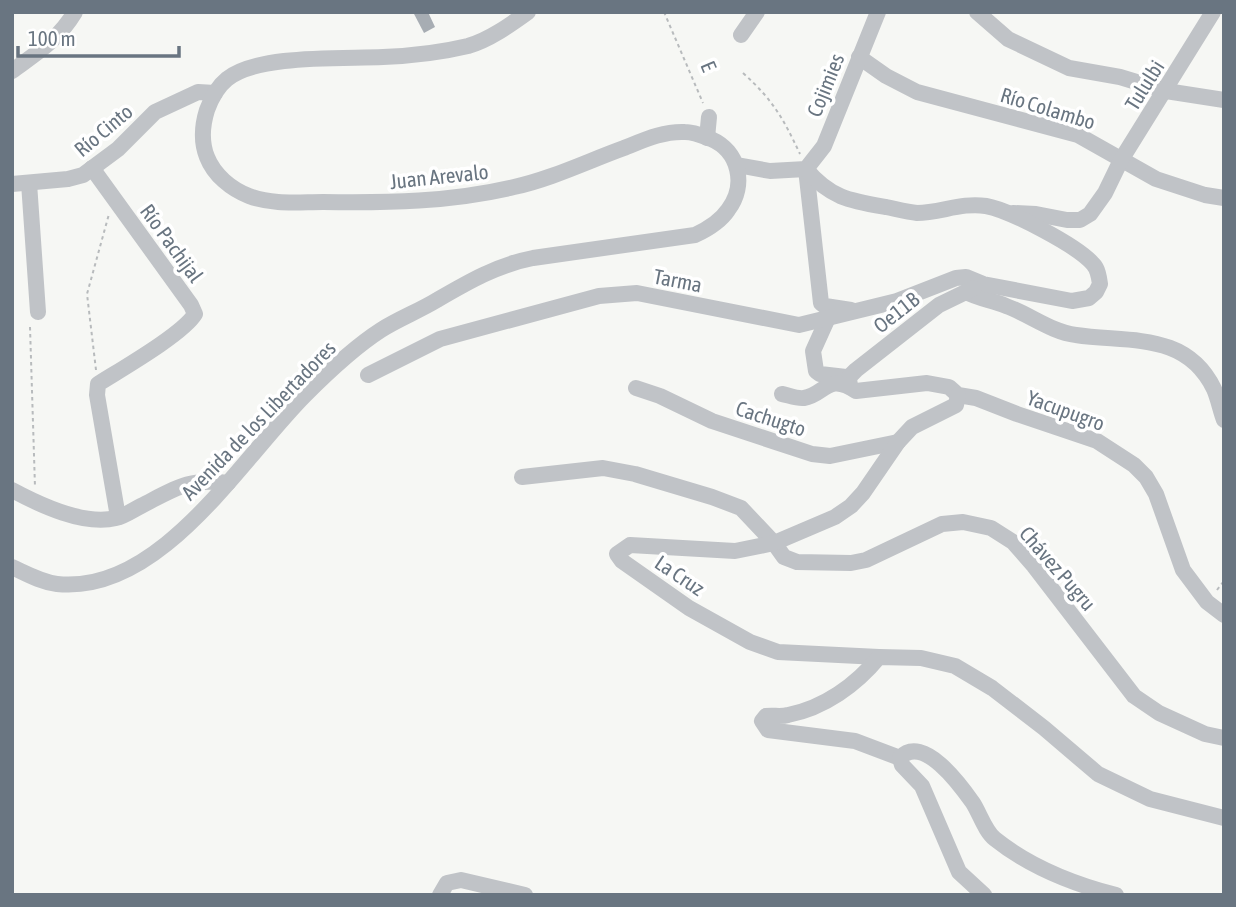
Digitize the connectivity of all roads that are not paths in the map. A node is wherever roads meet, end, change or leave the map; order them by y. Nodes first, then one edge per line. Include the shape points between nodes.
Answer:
1 (75, 12) edge
2 (528, 12) edge
3 (757, 12) edge
4 (878, 12) edge
5 (977, 12) edge
6 (1213, 12) edge
7 (741, 35) dead end
8 (859, 57) junction
9 (12, 71) edge
10 (1166, 90) junction
11 (215, 93) junction
12 (1224, 100) edge
13 (709, 117) road end
14 (707, 138) junction
15 (1121, 160) junction
16 (737, 165) junction
17 (92, 169) junction
18 (806, 169) junction
19 (21, 184) edge
20 (1224, 198) edge
21 (1007, 213) junction
22 (983, 284) junction
23 (966, 292) junction
24 (855, 310) junction
25 (34, 320) road end
26 (827, 320) junction
27 (368, 375) dead end
28 (849, 382) junction
29 (636, 388) dead end
30 (782, 394) dead end
31 (958, 395) junction
32 (1224, 420) edge
33 (898, 442) junction
34 (522, 477) dead end
35 (228, 483) junction
36 (12, 490) edge
37 (118, 517) junction
38 (774, 543) junction
39 (12, 567) edge
40 (1224, 615) edge
41 (879, 657) junction
42 (1224, 737) edge
43 (900, 758) junction
44 (1224, 818) edge
45 (440, 895) edge
46 (525, 895) edge
47 (984, 895) edge
48 (1116, 895) edge

1 - 9 street via 55,40
2 - 11 street via 469,46 388,57 273,62 233,75
3 - 7 street
4 - 8 street, Cojimies
5 - 10 street via 1008,39 1069,68
6 - 10 street, Tululbi
8 - 15 street, Río Colambo via 917,92 1078,135
8 - 18 street, Cojimies via 824,146
10 - 12 street
10 - 15 street, Tululbi
11 - 14 street, Juan Arevalo via 203,130 211,165 220,178 242,193 277,202 380,203 470,196 515,187 666,133 687,131
11 - 17 street, Río Cinto via 198,92 155,113
13 - 14 street
14 - 16 street, Juan Arevalo via 724,146
15 - 20 street, Río Colambo via 1156,179
15 - 21 street, Tululbi via 1105,193 1080,220
16 - 18 street via 770,171
16 - 35 street, Avenida de los Libertadores via 738,189 730,208 695,235 510,262 384,328 304,396
17 - 19 street, Río Cinto via 68,179
17 - 37 street, Río Pachijal via 195,314 172,335 98,384
18 - 21 street via 833,194 850,200 918,213 966,205
18 - 24 street via 821,303
19 - 25 street
21 - 22 street, Tarma via 1068,244 1093,264 1100,284 1089,298 1072,301
22 - 23 street, Oe11B
22 - 24 street, Tarma via 956,278 897,301
23 - 28 street, Oe11B via 939,305
23 - 32 street via 1065,333 1173,348 1204,373
24 - 26 street, Tarma
26 - 27 street, Tarma via 799,325 637,293 599,296 440,339
26 - 28 street via 813,351 816,371
28 - 30 street via 832,384 803,398
28 - 31 street, Yacupugro via 856,391 927,383 949,387
29 - 33 street, Cachugto via 712,421 812,454 830,456
31 - 33 street via 956,405 912,427
31 - 40 street, Yacupugro via 1097,441 1134,465 1156,494 1183,570 1207,602
33 - 38 street via 851,506
34 - 38 street, Chávez Pugru via 603,468 635,474 741,508
35 - 37 street via 185,483
35 - 39 street, Avenida de los Libertadores via 160,551 128,569 86,582 59,584
36 - 37 street via 68,513 101,520
38 - 41 street, La Cruz via 735,551 630,545 617,554 689,608 750,642 778,652
38 - 42 street, Chávez Pugru via 784,557 797,562 851,564 942,524 963,522 991,528 1020,550 1134,696 1158,713 1205,734
41 - 43 street via 849,687 821,704 786,716 766,716 762,721 768,730 855,741
41 - 44 street via 921,658 955,666 1044,727 1098,774 1150,799
43 - 47 street via 922,786 959,872
43 - 48 street via 919,752 945,768 993,837 1034,865
45 - 46 street via 447,883 461,880

